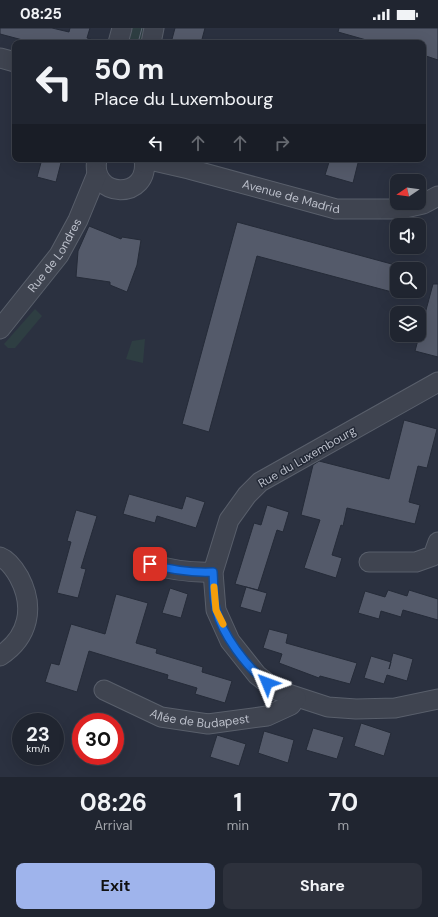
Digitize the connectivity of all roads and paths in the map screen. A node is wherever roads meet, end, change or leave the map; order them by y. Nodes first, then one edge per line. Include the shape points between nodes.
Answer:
1 (122, 28) edge
2 (154, 28) edge
3 (119, 40) edge
4 (152, 40) edge
5 (0, 58) edge
6 (12, 61) edge
7 (144, 162) edge
8 (158, 162) edge
9 (97, 166) edge
10 (438, 196) edge
11 (0, 329) edge
12 (438, 382) edge
13 (438, 542) edge
14 (0, 557) edge
15 (370, 562) dead end
16 (150, 564) dead end
17 (213, 572) junction
18 (0, 656) edge
19 (104, 690) dead end
20 (296, 698) junction
21 (438, 699) edge

1 - 3 street
2 - 4 street
5 - 6 street
7 - 9 street via 144,174 137,184 119,190 111,189 101,181
8 - 10 street, Avenue de Madrid via 336,209 401,208 423,204
9 - 11 street, Rue de Londres via 78,220 59,255
12 - 17 street, Rue du Luxembourg via 260,482 229,520
13 - 15 street via 433,556 416,562
14 - 18 street via 15,572 23,586 29,613 19,638
16 - 17 street via 174,571
17 - 20 street, Rue du Luxembourg via 216,610 230,641 257,675 276,690
19 - 20 street, Allée de Budapest via 161,717 208,724 267,716 291,705
20 - 21 street, Rue du Luxembourg via 328,707 356,709 395,708

